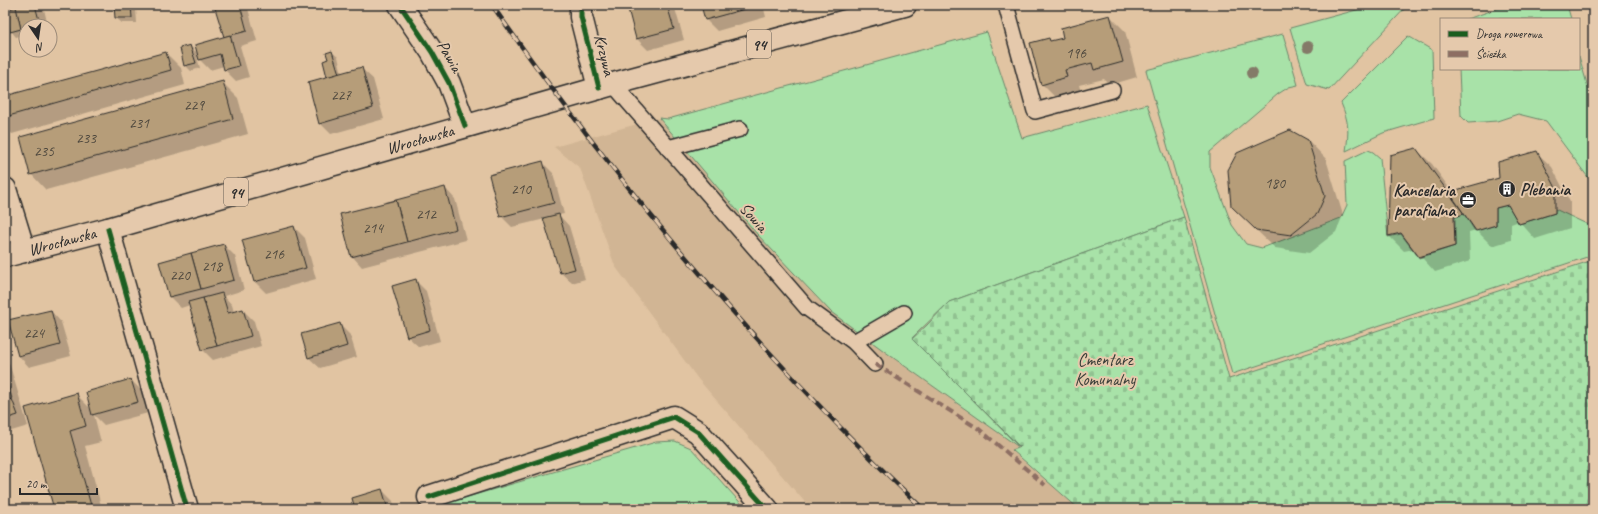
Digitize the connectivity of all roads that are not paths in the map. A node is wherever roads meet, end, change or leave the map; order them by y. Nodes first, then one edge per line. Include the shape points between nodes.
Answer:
1 (400, 5) edge
2 (581, 5) edge
3 (905, 5) edge
4 (1006, 5) edge
5 (606, 86) junction
6 (1112, 90) dead end
7 (465, 126) junction
8 (740, 129) dead end
9 (668, 148) junction
10 (5, 189) edge
11 (108, 229) junction
12 (14, 253) edge
13 (904, 312) dead end
14 (854, 342) junction
15 (876, 364) dead end
16 (428, 497) dead end
17 (187, 509) edge
18 (767, 509) edge

1 - 7 street, Pawia via 449,82
2 - 5 street, Krzywa via 581,17
3 - 5 street, Wrocławska / 94
4 - 6 lane via 1035,110
5 - 7 street, Wrocławska / 94
5 - 9 lane, Sowia
7 - 11 street, Wrocławska / 94
8 - 9 lane
9 - 14 lane, Sowia via 807,308
10 - 12 street
11 - 12 street, Wrocławska / 94
11 - 17 street
13 - 14 lane
14 - 15 lane, Sowia
16 - 18 street via 674,417 698,432

